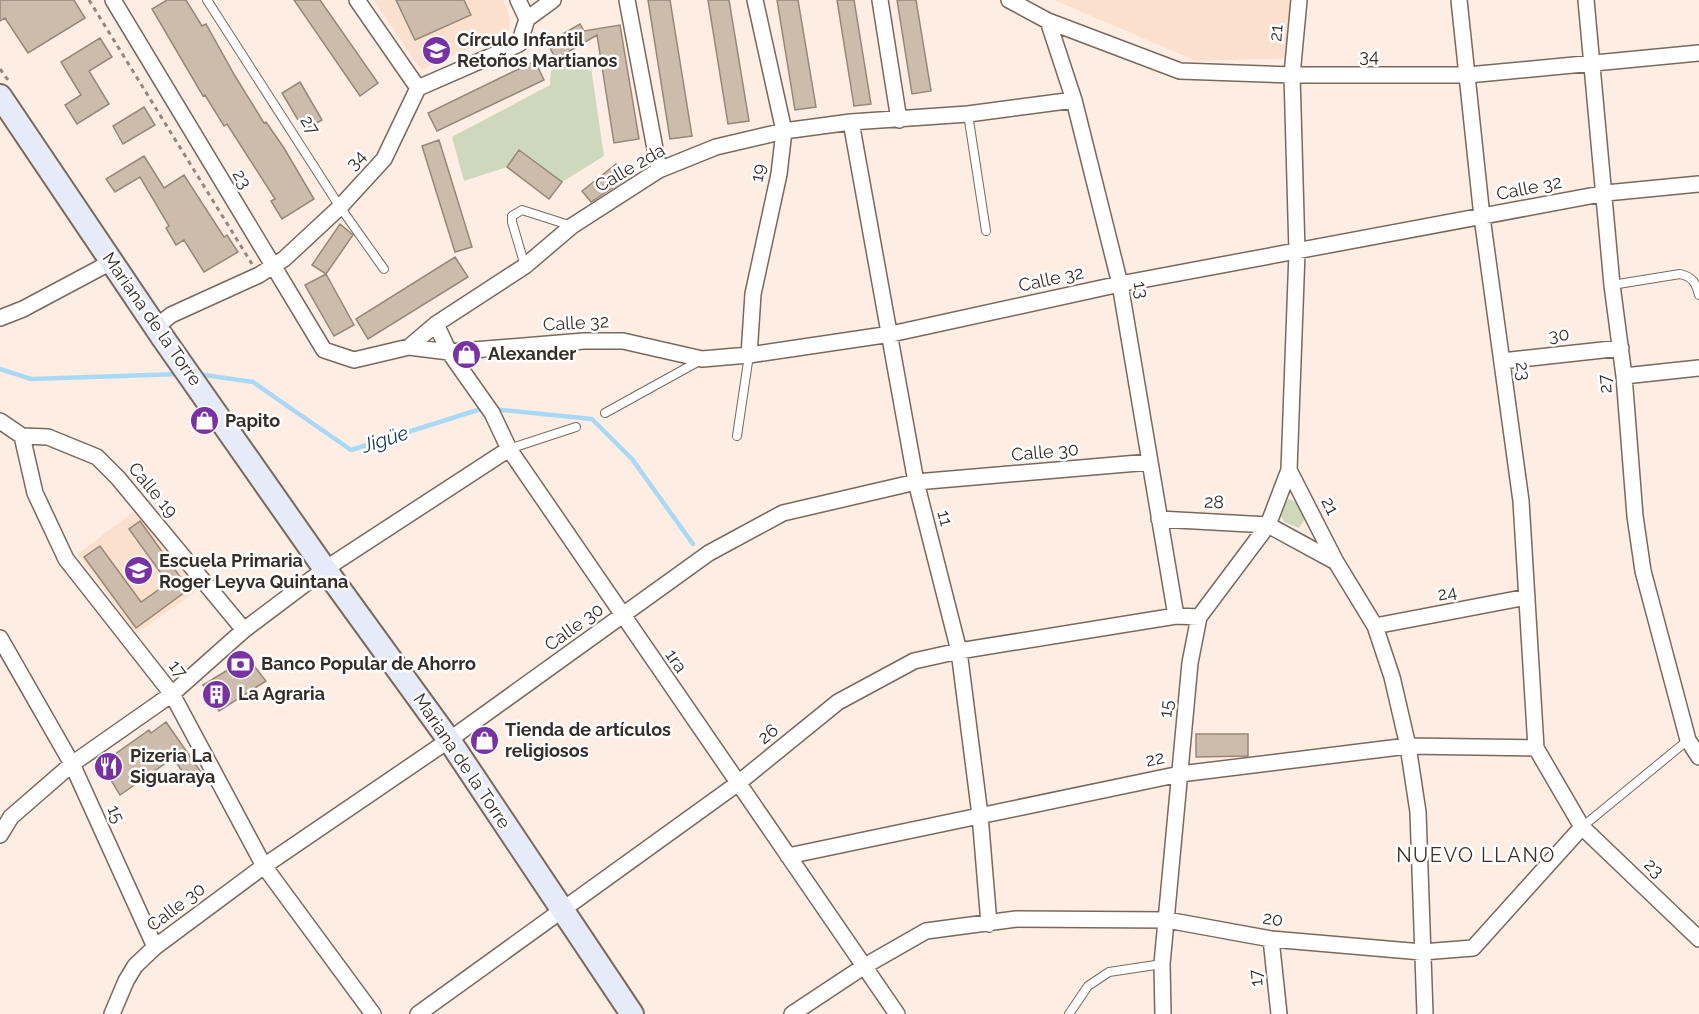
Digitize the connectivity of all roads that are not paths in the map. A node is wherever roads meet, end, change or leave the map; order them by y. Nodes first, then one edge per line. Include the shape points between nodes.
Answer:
1 (112, 0) edge
2 (207, 0) edge
3 (357, 0) edge
4 (518, 0) edge
5 (553, 0) edge
6 (627, 0) edge
7 (755, 0) edge
8 (880, 0) edge
9 (1009, 0) edge
10 (1299, 0) edge
11 (1459, 0) edge
12 (1586, 0) edge
13 (527, 19) junction
14 (1048, 21) junction
15 (1699, 53) edge
16 (1591, 64) junction
17 (1292, 75) junction
18 (1468, 75) junction
19 (418, 88) junction
20 (0, 96) edge
21 (1074, 100) junction
22 (968, 114) junction
23 (899, 120) junction
24 (851, 122) junction
25 (784, 131) junction
26 (659, 171) junction
27 (1699, 184) edge
28 (1606, 193) junction
29 (339, 207) junction
30 (1482, 217) junction
31 (572, 226) junction
32 (986, 231) dead end
33 (1298, 252) junction
34 (113, 261) junction
35 (525, 266) junction
36 (384, 269) dead end
37 (265, 271) junction
38 (1120, 284) junction
39 (1612, 285) junction
40 (1699, 295) edge
41 (0, 318) edge
42 (436, 324) junction
43 (156, 327) junction
44 (891, 333) junction
45 (409, 347) junction
46 (1621, 348) junction
47 (449, 352) junction
48 (749, 355) junction
49 (702, 359) junction
50 (354, 360) joint
51 (1502, 361) junction
52 (1699, 368) edge
53 (1624, 376) junction
54 (605, 413) dead end
55 (0, 421) edge
56 (576, 427) dead end
57 (22, 436) junction
58 (737, 436) dead end
59 (509, 449) junction
60 (1150, 462) junction
61 (1289, 470) junction
62 (916, 482) junction
63 (1159, 519) junction
64 (1268, 525) junction
65 (1336, 561) junction
66 (325, 569) junction
67 (1527, 597) junction
68 (622, 616) junction
69 (1176, 616) junction
70 (1199, 617) junction
71 (1375, 627) junction
72 (244, 630) junction
73 (0, 638) edge
74 (959, 651) junction
75 (172, 694) junction
76 (449, 740) junction
77 (1688, 740) junction
78 (1408, 746) junction
79 (1536, 748) junction
80 (1699, 757) edge
81 (72, 764) junction
82 (1180, 774) junction
83 (737, 784) junction
84 (6, 813) edge
85 (980, 815) junction
86 (1582, 827) junction
87 (0, 835) edge
88 (788, 856) junction
89 (264, 866) junction
90 (562, 910) junction
91 (1167, 920) junction
92 (989, 924) junction
93 (1698, 935) edge
94 (1271, 939) junction
95 (155, 947) junction
96 (1422, 952) junction
97 (1161, 964) junction
98 (863, 967) junction
99 (112, 1014) edge
100 (373, 1014) edge
101 (418, 1014) edge
102 (633, 1014) edge
103 (792, 1014) edge
104 (897, 1014) edge
105 (1069, 1014) edge
106 (1163, 1014) edge
107 (1279, 1014) edge
108 (1425, 1014) edge

1 - 37 street, 23
2 - 29 lane, 27
3 - 19 street
4 - 13 street
5 - 13 street
6 - 26 street
7 - 25 street, 19
8 - 23 street
9 - 14 street
10 - 17 street, 21
11 - 18 street, 23
12 - 16 street, 27
13 - 19 street via 519,44
14 - 17 street, 34 via 1180,71
14 - 21 street, 13
15 - 16 street, 34
16 - 18 street, 34
16 - 28 street, 27
17 - 18 street, 34
17 - 33 street, 21
18 - 30 street, 23
19 - 29 street, 34 via 384,159
20 - 34 street, Mariana de la Torre
21 - 22 street
21 - 38 street, 13
22 - 23 street, Calle 2da
22 - 32 lane
23 - 24 street, Calle 2da
24 - 25 street, Calle 2da
24 - 44 street, 11
25 - 26 street, Calle 2da via 716,147
25 - 48 street, 19 via 779,174 753,294
26 - 31 street, Calle 2da
27 - 28 street, Calle 32
28 - 30 street, Calle 32
28 - 39 street, 27
29 - 36 lane, 27
29 - 37 street, 34 via 284,260
30 - 33 street, Calle 32
30 - 51 street, 23
31 - 35 street, Calle 2da
31 - 35 lane via 522,210 515,212 512,222
33 - 38 street, Calle 32
33 - 61 street, 21
34 - 41 street
34 - 43 street, Mariana de la Torre
35 - 42 street, Calle 2da
37 - 43 street, 34 via 171,315
37 - 50 street, 23 via 324,350
38 - 44 street, Calle 32
38 - 60 street, 13
39 - 40 lane via 1680,274 1695,282
39 - 46 street, 27
42 - 45 street, Calle 2da
42 - 47 street, 1ra
43 - 66 street, Mariana de la Torre
44 - 48 street, Calle 32
44 - 62 street, 11
45 - 47 street, Calle 32
45 - 50 street, Calle 2da
46 - 51 street, 30
46 - 53 street, 27
47 - 49 street, Calle 32 via 584,340 623,341
47 - 59 street, 1ra via 488,407
48 - 49 street, Calle 32
48 - 58 lane
49 - 54 lane
51 - 67 street, 23 via 1521,501
52 - 53 street
53 - 77 street, 27 via 1643,571
55 - 57 street, Calle 19
56 - 59 lane
57 - 72 street, Calle 19 via 48,437 97,458 118,477
57 - 75 street, 17 via 35,493 66,559
59 - 66 street
59 - 68 street, 1ra
60 - 62 street, Calle 30
60 - 63 street, 13
61 - 64 street, 15
61 - 65 street, 21
62 - 68 street, Calle 30 via 783,513 709,553
62 - 74 street, 11
63 - 64 street, 28
63 - 69 street, 13
64 - 65 street
64 - 70 street, 15
65 - 71 street, 21
66 - 72 street
66 - 76 street, Mariana de la Torre
67 - 71 street, 24
67 - 79 street, 23
68 - 76 street, Calle 30
68 - 83 street, 1ra
69 - 70 street, 26
69 - 74 street, 26
70 - 82 street, 15 via 1190,663
71 - 78 street, 21 via 1392,677
72 - 75 street
73 - 81 street, 15
74 - 83 street, 26 via 914,661 838,702
74 - 85 street, 11
75 - 81 street
75 - 89 street, 17
76 - 89 street, Calle 30
76 - 90 street, Mariana de la Torre
77 - 80 street, 27
77 - 86 lane, 20
78 - 79 street, 22
78 - 82 street, 22
78 - 96 street, 21 via 1418,812
79 - 86 street, 23
81 - 84 street
81 - 95 street, 15
82 - 85 street, 22
82 - 91 street, 15
83 - 88 street, 1ra
83 - 90 street, 26
84 - 87 street
85 - 88 street, 22
85 - 92 street, 11
86 - 93 street, 23
86 - 96 street, 20 via 1473,948
88 - 98 street, 1ra
89 - 95 street, Calle 30
89 - 100 street, 17
90 - 101 street, 26
90 - 102 street, Mariana de la Torre
91 - 92 street, 20 via 1016,919
91 - 94 street, 20
91 - 97 street, 15
92 - 98 street, 20 via 926,932
94 - 96 street, 20
94 - 107 street, 17
95 - 99 street, Calle 30 via 135,966
96 - 108 street, 21
97 - 105 lane via 1109,972 1088,986
97 - 106 street, 15
98 - 103 street, 20
98 - 104 street, 1ra

